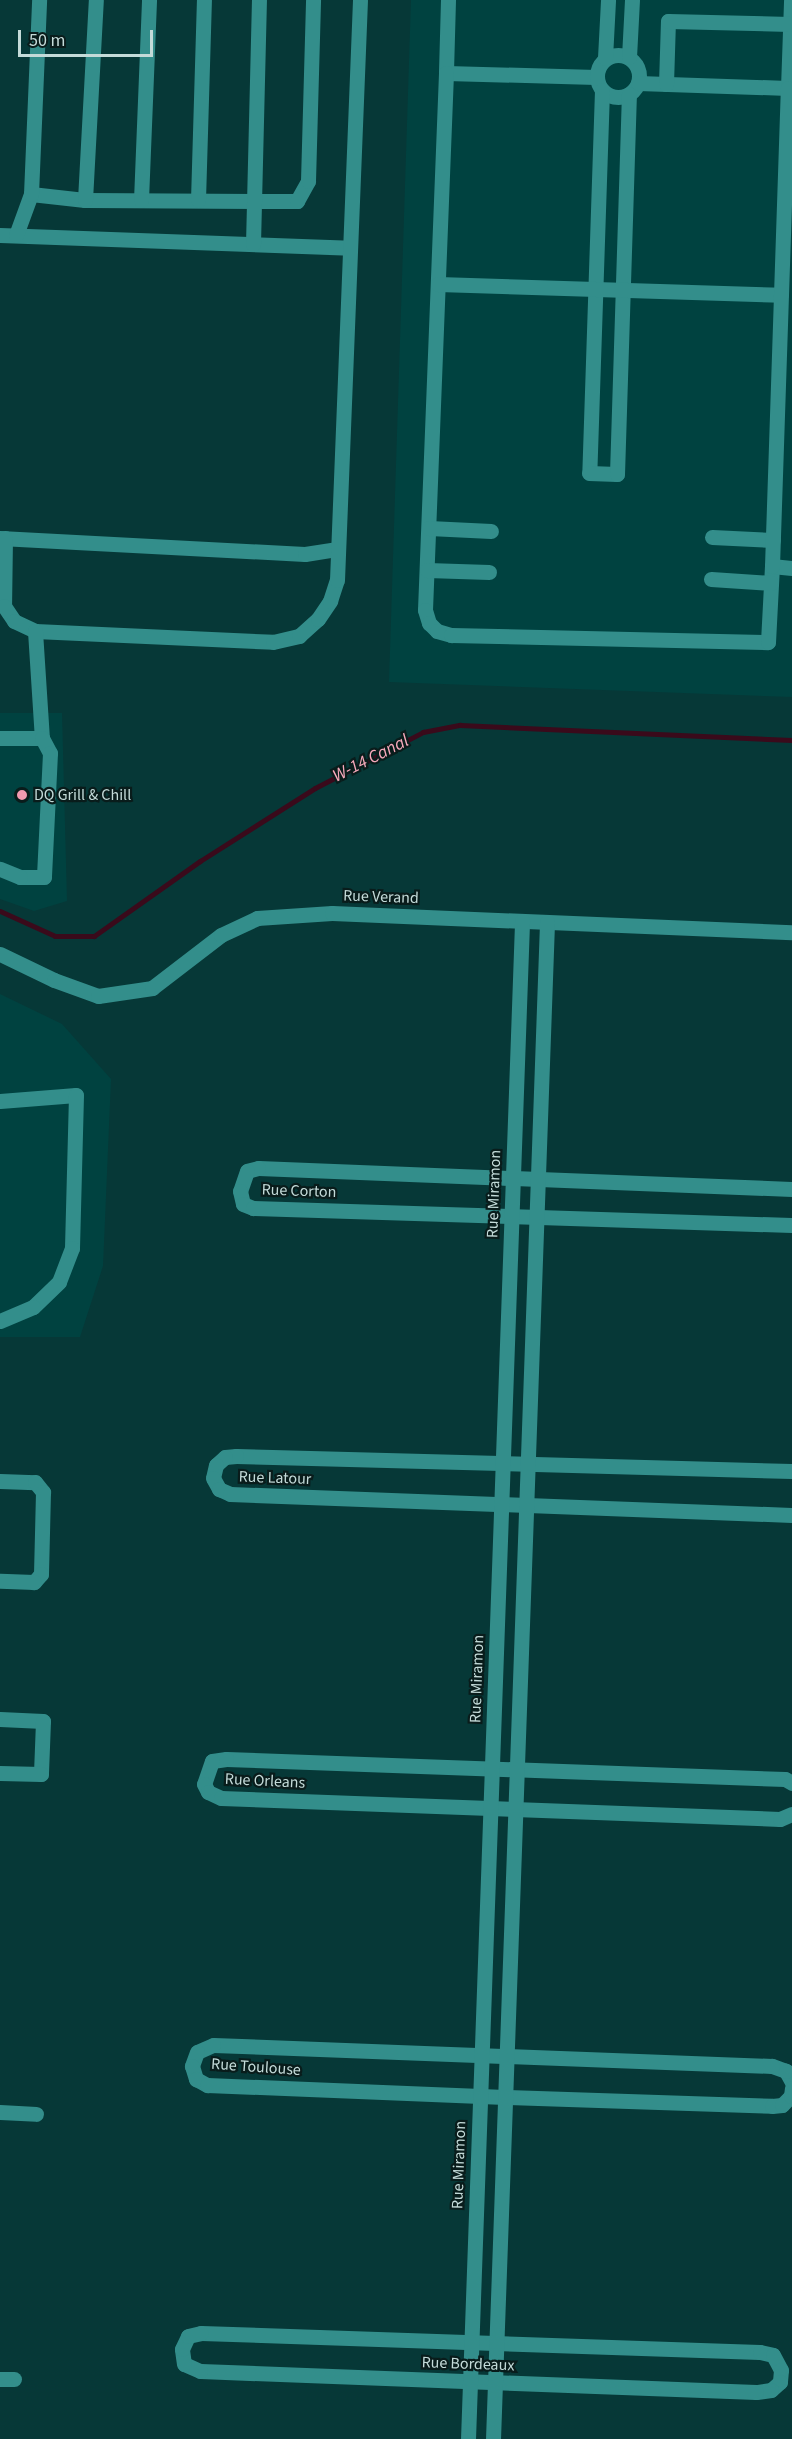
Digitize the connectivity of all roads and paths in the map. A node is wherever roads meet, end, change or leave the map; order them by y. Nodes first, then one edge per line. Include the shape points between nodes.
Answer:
1 (39, 0) edge
2 (96, 0) edge
3 (149, 0) edge
4 (204, 0) edge
5 (259, 0) edge
6 (313, 0) edge
7 (360, 0) edge
8 (448, 0) edge
9 (608, 0) edge
10 (632, 0) edge
11 (791, 0) edge
12 (790, 24) junction
13 (629, 57) junction
14 (605, 58) junction
15 (446, 73) junction
16 (599, 84) junction
17 (666, 84) junction
18 (634, 88) junction
19 (788, 88) junction
20 (600, 151) junction
21 (627, 152) junction
22 (31, 194) junction
23 (85, 200) junction
24 (141, 200) junction
25 (198, 200) junction
26 (253, 201) junction
27 (0, 235) edge
28 (16, 235) junction
29 (253, 244) junction
30 (350, 248) junction
31 (438, 284) junction
32 (596, 289) junction
33 (622, 290) junction
34 (781, 295) junction
35 (594, 351) junction
36 (620, 352) junction
37 (592, 411) junction
38 (618, 412) junction
39 (429, 528) junction
40 (492, 531) dead end
41 (712, 537) dead end
42 (3, 538) edge
43 (773, 540) junction
44 (338, 549) junction
45 (772, 566) junction
46 (792, 568) edge
47 (427, 570) junction
48 (489, 572) dead end
49 (711, 579) dead end
50 (771, 583) junction
51 (35, 631) junction
52 (0, 738) edge
53 (42, 738) junction
54 (0, 869) edge
55 (522, 921) junction
56 (547, 922) junction
57 (792, 932) edge
58 (0, 954) edge
59 (0, 1101) edge
60 (513, 1177) junction
61 (538, 1178) junction
62 (792, 1189) edge
63 (511, 1218) junction
64 (536, 1218) junction
65 (792, 1225) edge
66 (0, 1321) edge
67 (502, 1465) junction
68 (527, 1466) junction
69 (792, 1471) edge
70 (0, 1481) edge
71 (501, 1503) junction
72 (526, 1504) junction
73 (792, 1515) edge
74 (0, 1581) edge
75 (0, 1719) edge
76 (492, 1767) junction
77 (516, 1768) junction
78 (0, 1773) edge
79 (792, 1783) edge
80 (490, 1808) junction
81 (515, 1809) junction
82 (792, 1814) edge
83 (481, 2055) junction
84 (506, 2056) junction
85 (792, 2082) edge
86 (792, 2088) edge
87 (480, 2096) junction
88 (505, 2097) junction
89 (0, 2112) edge
90 (36, 2114) dead end
91 (471, 2343) junction
92 (496, 2345) junction
93 (470, 2383) junction
94 (495, 2384) junction
95 (468, 2439) edge
96 (493, 2439) edge

1 - 22 street
2 - 23 street
3 - 24 street
4 - 25 street
5 - 26 street
6 - 26 street via 308,181 297,201
7 - 30 street
8 - 15 street
9 - 14 street
10 - 13 street
11 - 12 street
12 - 17 street via 668,21
12 - 19 street
13 - 14 street via 617,54
13 - 18 street via 638,68
14 - 16 street
15 - 16 street
15 - 31 street
16 - 18 street via 615,97
16 - 20 street
17 - 18 street
17 - 19 street
18 - 21 street
19 - 34 street
20 - 21 street
20 - 32 street
21 - 33 street
22 - 23 street
22 - 28 street
23 - 24 street
24 - 25 street
25 - 26 street
26 - 29 street
27 - 28 street
28 - 29 street
29 - 30 street
30 - 44 street
31 - 32 street
31 - 39 street
32 - 33 street
32 - 35 street
33 - 34 street
33 - 36 street
34 - 43 street
35 - 36 street
35 - 37 street
36 - 38 street
37 - 38 street
37 - 38 street via 589,473 616,474
39 - 40 street
39 - 47 street
41 - 43 street
42 - 44 street via 305,554
42 - 51 street via 4,606 14,621
43 - 45 street
44 - 51 street via 330,601 299,636 273,642
45 - 46 street
45 - 50 street
47 - 48 street
47 - 50 street via 425,610 429,623 437,631 451,635 768,642
49 - 50 street
51 - 53 street
52 - 53 street
53 - 54 street via 50,753 44,877 20,877
55 - 56 street, Rue Verand
55 - 58 street, Rue Verand via 332,913 257,918 221,935 152,988 98,996
55 - 60 street, Rue Miramon
56 - 57 street, Rue Verand
56 - 61 street
59 - 66 street via 76,1095 72,1248 59,1282 33,1307
60 - 61 street, Rue Corton
60 - 63 street, Rue Miramon
60 - 63 street, Rue Corton via 258,1168 247,1171 240,1191 243,1204 253,1208
61 - 62 street, Rue Corton
61 - 64 street
63 - 64 street, Rue Corton
63 - 67 street, Rue Miramon
64 - 65 street, Rue Corton
64 - 68 street
67 - 68 street, Rue Latour
67 - 71 street, Rue Miramon
67 - 71 street, Rue Latour via 236,1456 225,1457 216,1465 213,1478 219,1489 230,1494
68 - 69 street, Rue Latour
68 - 72 street
70 - 74 street via 35,1482 43,1492 41,1574 34,1582
71 - 72 street, Rue Latour
71 - 76 street, Rue Miramon
72 - 73 street, Rue Latour
72 - 77 street
75 - 78 street via 43,1721 41,1774
76 - 77 street, Rue Orleans
76 - 80 street, Rue Miramon
76 - 80 street, Rue Orleans via 226,1758 212,1761 204,1784 208,1792 221,1798
77 - 79 street, Rue Orleans via 785,1779
77 - 81 street
80 - 81 street, Rue Orleans
80 - 83 street, Rue Miramon
81 - 82 street, Rue Orleans via 780,1819
81 - 84 street
83 - 84 street, Rue Toulouse
83 - 87 street, Rue Miramon
83 - 87 street, Rue Toulouse via 213,2045 197,2052 192,2066 196,2079 207,2085
84 - 85 street, Rue Toulouse via 772,2066 786,2071
84 - 88 street
86 - 88 street, Rue Toulouse via 783,2105 772,2106
87 - 88 street, Rue Toulouse
87 - 91 street, Rue Miramon
88 - 92 street
89 - 90 street
91 - 92 street, Rue Bordeaux
91 - 93 street, Rue Miramon
91 - 93 street, Rue Bordeaux via 201,2333 188,2336 182,2349 184,2364 200,2371
92 - 94 street
92 - 94 street, Rue Bordeaux via 760,2352 773,2355 781,2370 780,2382 771,2391 756,2392
93 - 94 street, Rue Bordeaux
93 - 95 street, Rue Miramon
94 - 96 street

